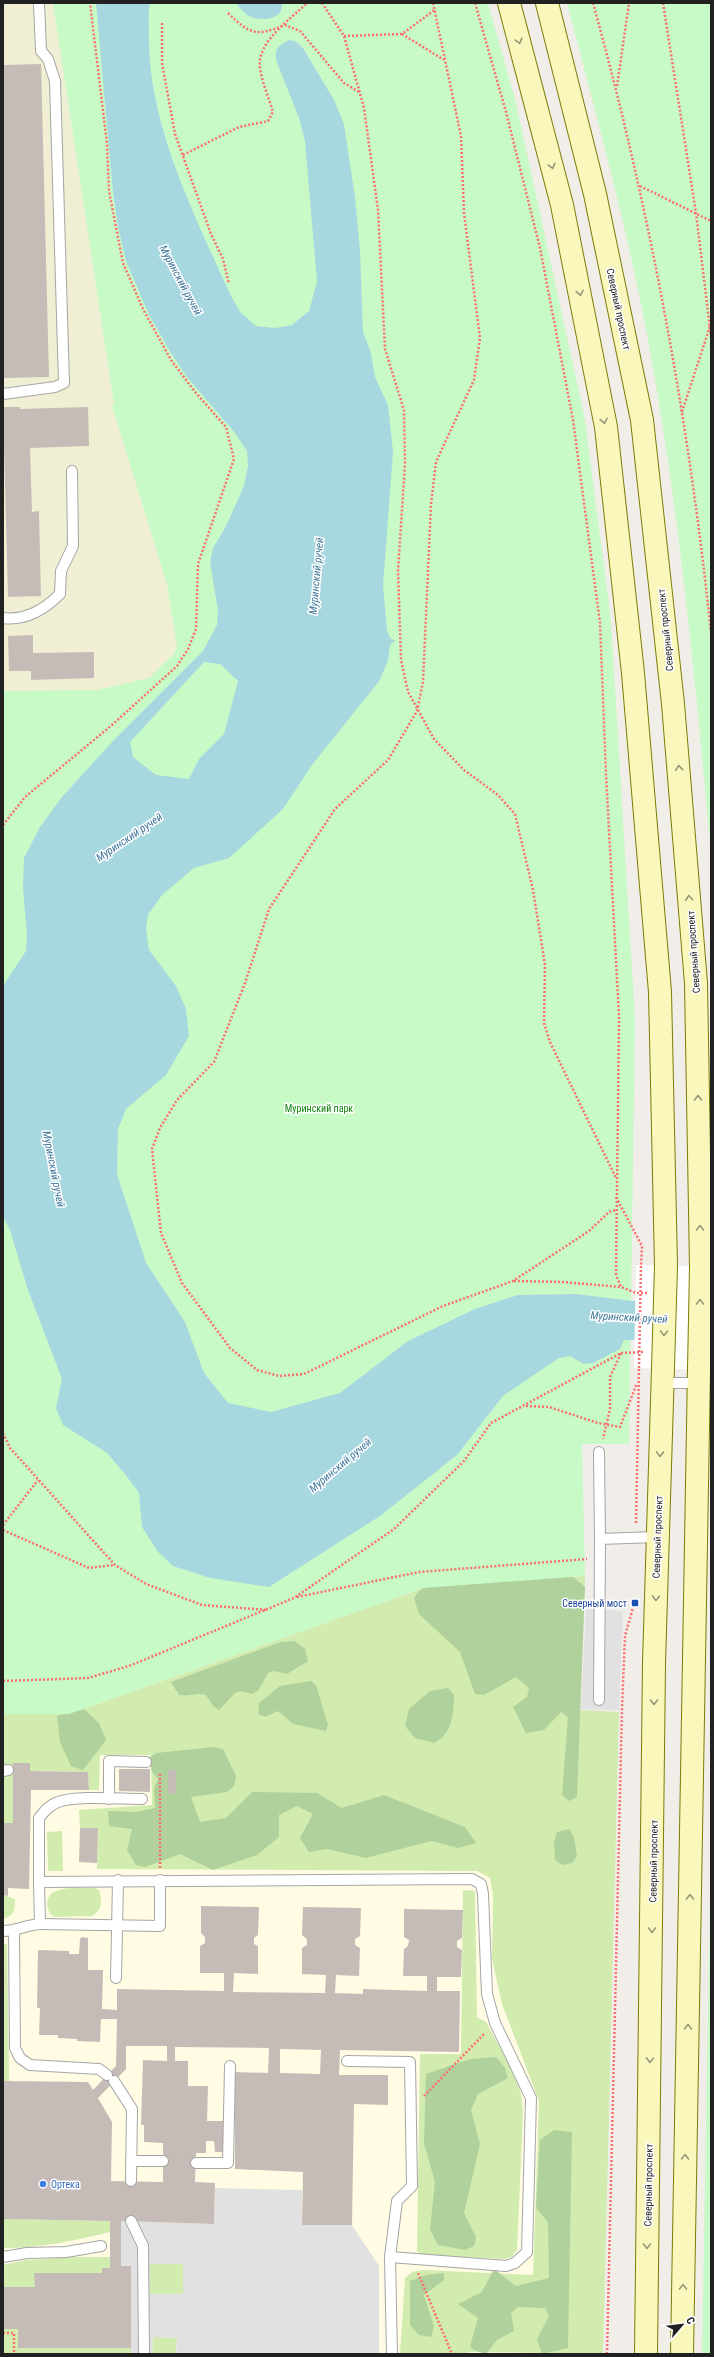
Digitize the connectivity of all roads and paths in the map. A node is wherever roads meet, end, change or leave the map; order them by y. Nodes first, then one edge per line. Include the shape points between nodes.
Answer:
1 (39, 3) edge
2 (90, 3) edge
3 (307, 3) edge
4 (322, 3) edge
5 (433, 3) edge
6 (475, 3) edge
7 (509, 3) edge
8 (547, 3) edge
9 (593, 3) edge
10 (629, 3) edge
11 (663, 3) edge
12 (436, 9) junction
13 (228, 13) dead end
14 (162, 23) dead end
15 (285, 25) junction
16 (402, 34) junction
17 (344, 36) junction
18 (444, 60) junction
19 (617, 88) junction
20 (359, 92) junction
21 (183, 156) junction
22 (639, 186) junction
23 (696, 213) junction
24 (711, 221) edge
25 (229, 284) dead end
26 (711, 323) edge
27 (710, 328) junction
28 (711, 337) edge
29 (3, 394) edge
30 (682, 412) junction
31 (72, 471) dead end
32 (3, 618) edge
33 (711, 633) edge
34 (417, 711) junction
35 (3, 825) edge
36 (617, 1178) junction
37 (616, 1196) junction
38 (616, 1210) junction
39 (513, 1281) junction
40 (621, 1287) junction
41 (651, 1293) dead end
42 (663, 1375) junction
43 (698, 1376) junction
44 (525, 1406) junction
45 (606, 1425) junction
46 (3, 1433) edge
47 (599, 1452) dead end
48 (38, 1480) junction
49 (3, 1525) edge
50 (3, 1530) edge
51 (657, 1536) junction
52 (600, 1539) junction
53 (600, 1558) junction
54 (115, 1565) junction
55 (294, 1598) junction
56 (268, 1610) junction
57 (3, 1681) edge
58 (599, 1700) dead end
59 (622, 1707) dead end
60 (146, 1762) dead end
61 (160, 1772) dead end
62 (109, 1799) junction
63 (142, 1799) dead end
64 (118, 1880) junction
65 (160, 1880) junction
66 (39, 1882) junction
67 (40, 1924) junction
68 (116, 1925) junction
69 (3, 1931) edge
70 (14, 1931) junction
71 (116, 1978) dead end
72 (495, 2022) junction
73 (347, 2061) dead end
74 (230, 2066) dead end
75 (411, 2110) junction
76 (131, 2161) junction
77 (163, 2161) dead end
78 (196, 2163) dead end
79 (131, 2181) dead end
80 (131, 2221) dead end
81 (102, 2246) dead end
82 (3, 2257) edge
83 (390, 2257) junction
84 (411, 2258) junction
85 (3, 2333) edge
86 (14, 2354) edge
87 (144, 2354) edge
88 (392, 2354) edge
89 (452, 2354) edge
90 (607, 2354) edge
91 (646, 2354) edge
92 (682, 2354) edge

1 - 29 lane via 41,51 48,58 54,82 64,383 55,387
2 - 35 path via 107,144 109,191 123,263 143,309 172,360 196,393 226,427 234,459 198,564 196,629 188,649 177,666 112,725 25,797
3 - 15 path
4 - 17 path
5 - 12 path
6 - 36 path via 506,112 540,248 573,420 600,623 619,1017
7 -> 42 main road, bridge via 562,205 606,427 633,673 660,992 666,1266
43 -> 8 main road, Северный проспект, bridge via 701,1267 696,983 673,704 642,420 595,194
9 - 19 path
10 - 19 path
11 - 23 path
12 - 16 path
12 - 18 path
13 - 15 path via 245,30 263,33
14 - 21 path via 162,63 167,100 174,134
15 - 20 path via 300,31 344,83
15 - 21 path via 268,41 260,57 260,67 273,112 268,121 239,127
16 - 17 path
16 - 18 path
17 - 20 path
18 - 34 path via 461,136 464,213 480,338 474,380 436,462 424,682
19 - 22 path
20 - 34 path via 364,108 378,210 385,349 404,410 405,464 398,571 401,660 408,692
21 - 25 path via 210,234 223,259
22 - 23 path
22 - 30 path
23 - 24 path
23 - 27 path
26 - 27 path
27 - 28 path
27 - 30 path
30 - 33 path
31 - 32 lane via 73,546 61,571 60,594 47,607 28,616
34 - 36 path via 434,739 464,770 498,795 515,814 533,890 545,965 544,1022 550,1042
34 - 39 path via 388,760 335,809 269,909 245,983 214,1062 177,1100 160,1128 152,1149 161,1233 182,1283 230,1348 257,1370 279,1376 304,1374 443,1306
36 - 37 path
37 - 38 path
37 - 45 path, bridge via 642,1246 638,1380 620,1427
38 - 39 path via 609,1212 589,1231
38 - 40 path via 616,1276
39 - 40 path
40 - 41 path via 636,1293
42 - 43 lane
42 -> 51 main road, Северный проспект
92 -> 43 main road
44 - 45 path via 549,1407
44 - 45 path via 621,1353 610,1376 610,1409
44 - 55 path via 491,1423 464,1461 394,1529
46 - 48 path via 10,1448
47 - 52 lane
48 - 49 path
48 - 54 path
50 - 54 path via 88,1568
51 - 52 lane
51 -> 91 main road, Северный проспект
52 - 53 lane
53 - 55 path via 419,1572
53 - 58 lane
54 - 56 path via 146,1584 202,1605
55 - 56 path
56 - 57 path via 129,1666 88,1678
59 - 90 path
60 - 62 lane via 109,1761
61 - 65 path
62 - 63 lane
62 - 66 lane via 58,1802 46,1809 38,1818
64 - 65 lane
64 - 66 lane
64 - 68 lane
65 - 68 lane via 160,1926
65 - 72 lane via 472,1878 481,1884 483,1894 487,1994
66 - 67 lane
67 - 68 lane
67 - 70 lane via 28,1925
68 - 71 lane
69 - 70 lane
70 - 76 lane via 15,2048 20,2058 30,2065 99,2069 110,2078 132,2109
72 - 75 path
72 - 84 lane via 531,2098 527,2252 515,2263 506,2266
73 - 75 lane via 410,2062
74 - 78 lane via 228,2163
75 - 83 lane via 412,2186 397,2201
76 - 77 lane
76 - 79 lane
80 - 87 lane via 143,2246
81 - 82 lane
83 - 84 lane
83 - 88 lane
84 - 89 path
85 - 86 path via 14,2333

